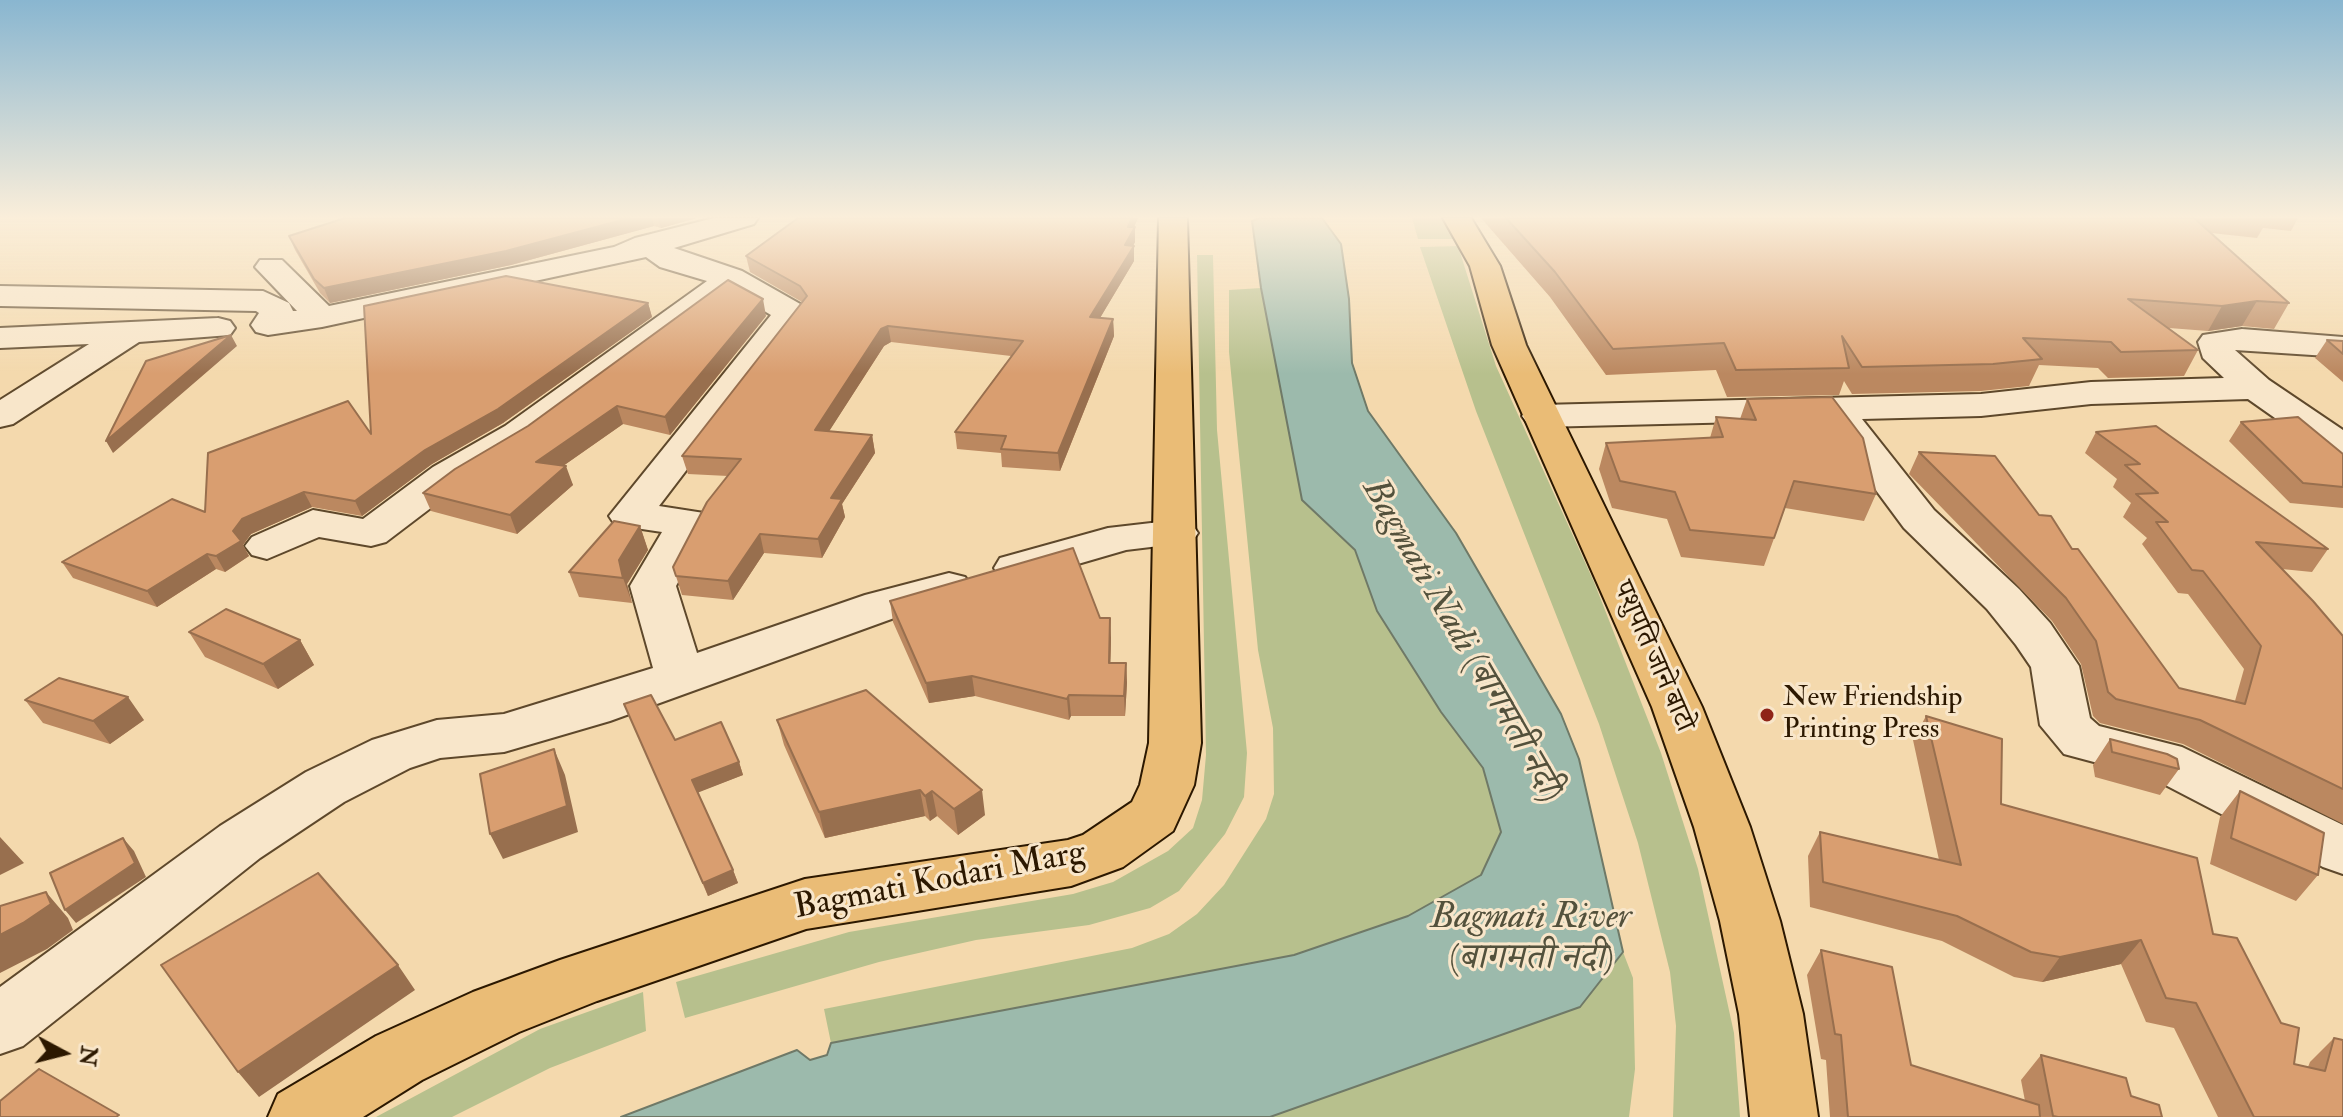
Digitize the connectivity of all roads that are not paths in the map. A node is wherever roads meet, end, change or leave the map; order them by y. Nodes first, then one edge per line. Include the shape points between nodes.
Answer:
1 (274, 270) edge
2 (547, 270) edge
3 (705, 270) edge
4 (1174, 270) edge
5 (1486, 270) edge
6 (731, 278) junction
7 (0, 296) edge
8 (322, 317) junction
9 (268, 325) junction
10 (133, 332) junction
11 (89, 334) junction
12 (0, 338) edge
13 (2343, 347) edge
14 (0, 387) edge
15 (2256, 388) junction
16 (1834, 408) junction
17 (0, 416) edge
18 (1541, 416) junction
19 (2343, 448) edge
20 (1177, 533) junction
21 (267, 546) dead end
22 (680, 675) junction
23 (2343, 851) edge
24 (0, 1025) edge
25 (302, 1117) edge
26 (1784, 1117) edge

1 - 8 street
2 - 8 street
3 - 6 street
4 - 20 main road, Bagmati Kodari Marg
5 - 18 main road, पशुपति जाने बाटो via 1509,345
6 - 21 street via 519,434 447,476 371,533 313,523
6 - 22 street via 790,312 630,516 689,522 653,586
7 - 9 street via 263,301 277,310
8 - 9 street
9 - 10 street
10 - 11 street
10 - 17 street
11 - 12 street
11 - 14 street
13 - 15 street via 2242,339 2215,342 2215,351
15 - 16 street
15 - 19 street
16 - 18 street
16 - 23 street via 1919,519 2033,634 2055,666 2066,725 2082,741 2163,761
18 - 26 main road, पशुपति जाने बाटो via 1677,707 1722,827 1771,1014
20 - 22 street via 1123,537 911,597
20 - 25 main road, Bagmati Kodari Marg via 1175,743 1167,785 1153,816 1129,835 1071,863 805,904 723,929 496,1012 399,1058
22 - 24 street via 504,733 437,739 338,780 240,842

